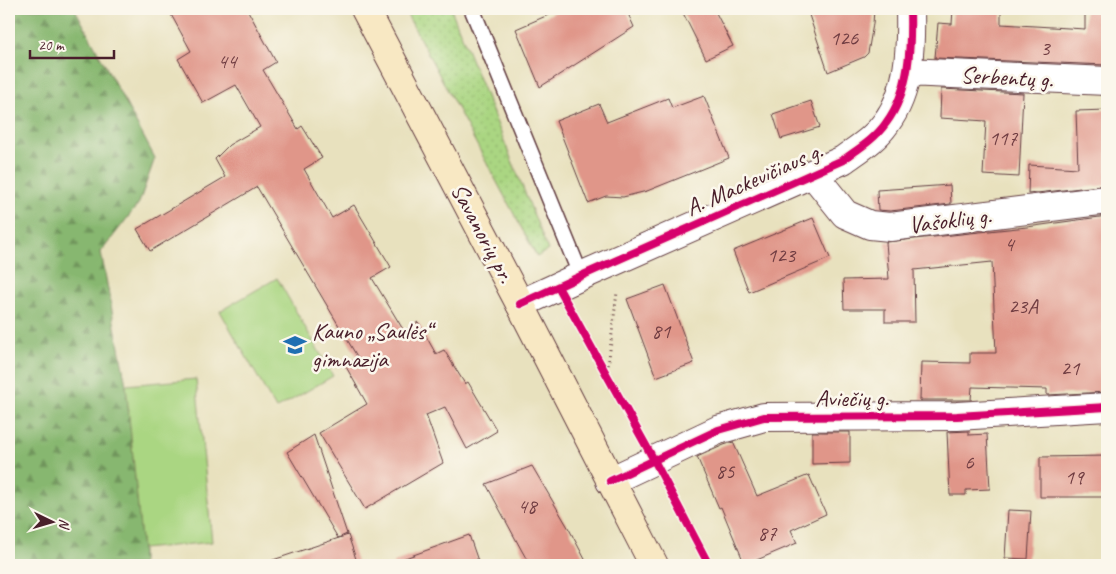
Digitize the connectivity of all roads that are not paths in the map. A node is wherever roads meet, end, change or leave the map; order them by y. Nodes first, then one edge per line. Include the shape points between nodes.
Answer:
1 (365, 9) edge
2 (472, 9) edge
3 (910, 9) edge
4 (907, 72) junction
5 (1107, 81) edge
6 (813, 174) junction
7 (1107, 200) edge
8 (581, 276) junction
9 (520, 304) junction
10 (1107, 407) edge
11 (610, 481) junction
12 (654, 565) edge

1 - 9 main road, Savanorių pr.
2 - 8 lane
3 - 4 street, A. Mackevičiaus g.
4 - 5 street, Serbentų g.
4 - 6 street, A. Mackevičiaus g. via 902,93 887,123 870,141 843,160
6 - 7 street, Vašoklių g. via 844,214 870,224 890,227
6 - 8 street, A. Mackevičiaus g.
8 - 9 street, A. Mackevičiaus g.
9 - 11 main road, Savanorių pr.
10 - 11 street, Aviečių g. via 957,416 764,417 718,430
11 - 12 main road, Savanorių pr.

